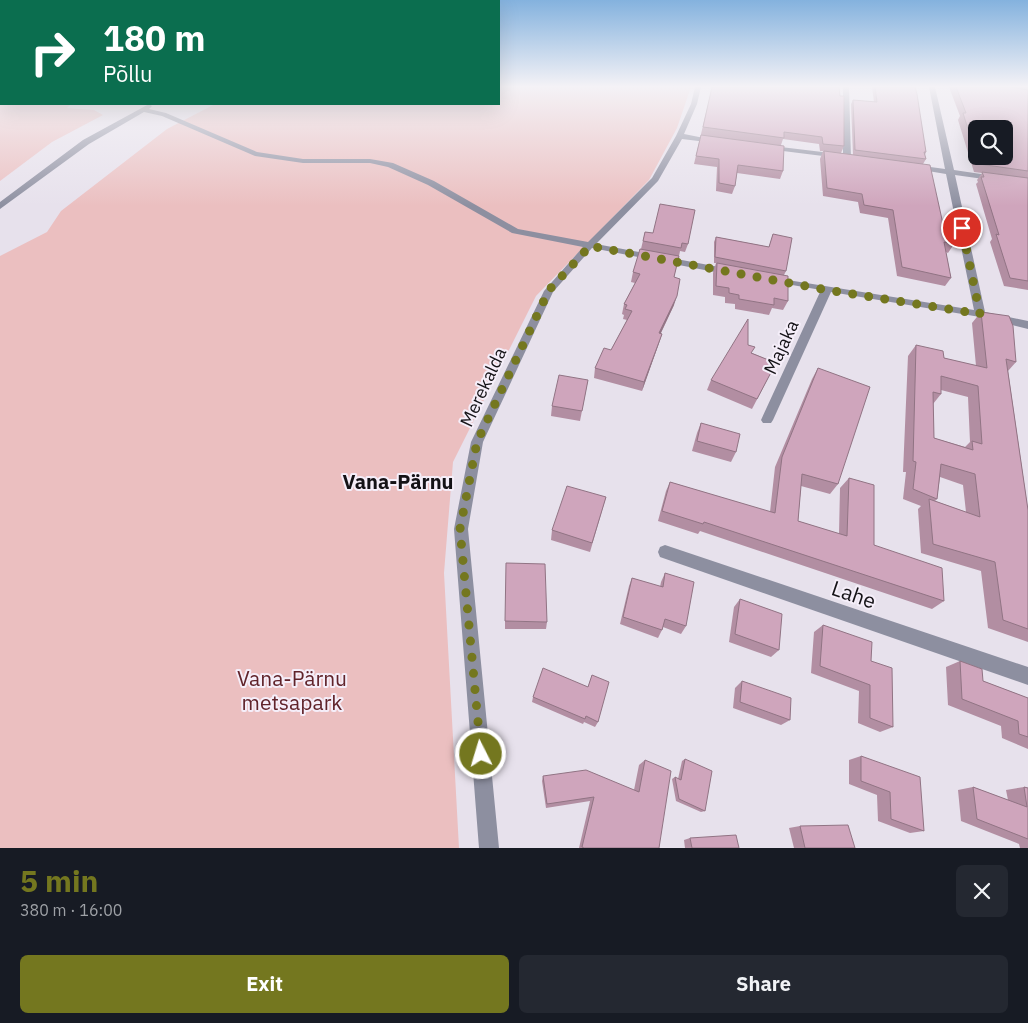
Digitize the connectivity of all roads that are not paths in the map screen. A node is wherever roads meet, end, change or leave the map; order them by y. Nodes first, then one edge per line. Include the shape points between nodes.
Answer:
1 (112, 127) edge
2 (193, 127) edge
3 (684, 127) edge
4 (847, 127) edge
5 (940, 127) edge
6 (680, 136) junction
7 (727, 142) edge
8 (755, 146) edge
9 (847, 158) junction
10 (856, 159) edge
11 (903, 166) edge
12 (950, 172) junction
13 (1028, 182) edge
14 (0, 206) edge
15 (590, 246) junction
16 (742, 274) edge
17 (760, 277) edge
18 (827, 290) junction
19 (980, 314) junction
20 (1028, 325) edge
21 (767, 420) dead end
22 (665, 552) dead end
23 (1028, 676) edge
24 (489, 848) edge

1 - 14 street via 86,142
2 - 15 street via 255,154 390,165 431,183 514,231
3 - 6 street, Merekalda
4 - 9 street
5 - 12 street
6 - 7 street
6 - 15 street, Merekalda via 655,179
8 - 9 street
9 - 10 street
11 - 12 street
12 - 13 street
12 - 19 street
15 - 16 street
15 - 24 street, Merekalda via 549,290 477,442 460,529
17 - 18 street
18 - 19 street
18 - 21 street, Majaka
19 - 20 street
22 - 23 street, Lahe

